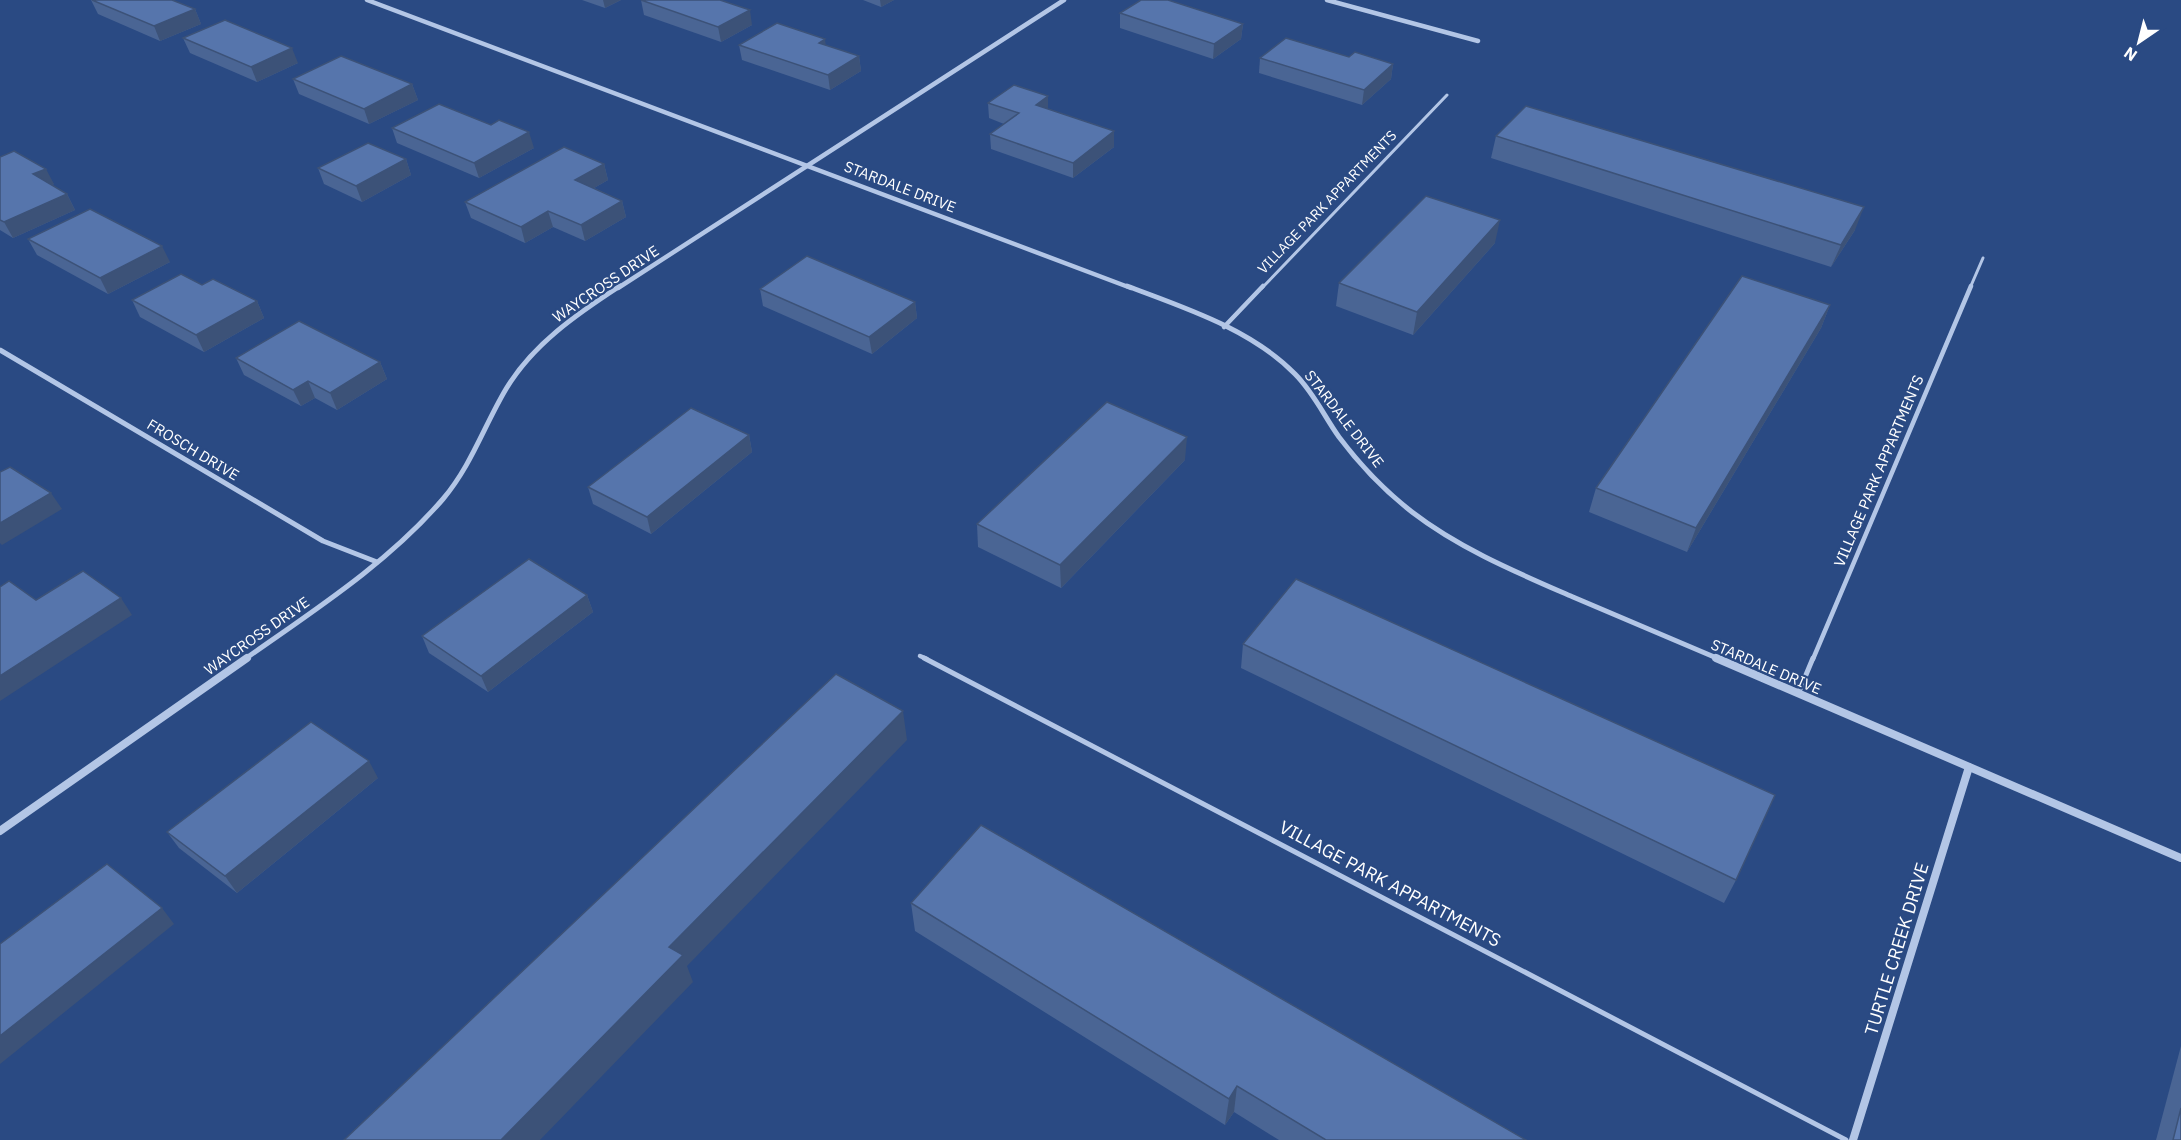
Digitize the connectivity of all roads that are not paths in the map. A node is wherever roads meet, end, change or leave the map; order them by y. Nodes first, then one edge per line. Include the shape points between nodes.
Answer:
1 (367, 0) edge
2 (1064, 0) edge
3 (1327, 0) edge
4 (1478, 41) dead end
5 (1447, 95) dead end
6 (810, 166) junction
7 (1983, 258) dead end
8 (1224, 327) junction
9 (0, 350) edge
10 (377, 562) junction
11 (920, 656) dead end
12 (1798, 694) junction
13 (1969, 767) junction
14 (0, 831) edge
15 (2181, 858) edge
16 (1846, 1140) edge
17 (1853, 1140) edge

1 - 6 street, STARDALE DRIVE
2 - 6 street, WAYCROSS DRIVE
3 - 4 street
5 - 8 lane, VILLAGE PARK APPARTMENTS
6 - 8 street, STARDALE DRIVE via 1151,294
6 - 10 street, WAYCROSS DRIVE via 580,312 536,349 505,389 456,483
7 - 12 lane, VILLAGE PARK APPARTMENTS
8 - 12 street, STARDALE DRIVE via 1258,343 1306,386 1360,463 1387,491 1426,521 1523,575
9 - 10 street, FROSCH DRIVE via 323,541
10 - 14 street, WAYCROSS DRIVE via 328,601
11 - 16 lane, VILLAGE PARK APPARTMENTS
12 - 13 street, STARDALE DRIVE
13 - 15 street, STARDALE DRIVE
13 - 17 street, TURTLE CREEK DRIVE

